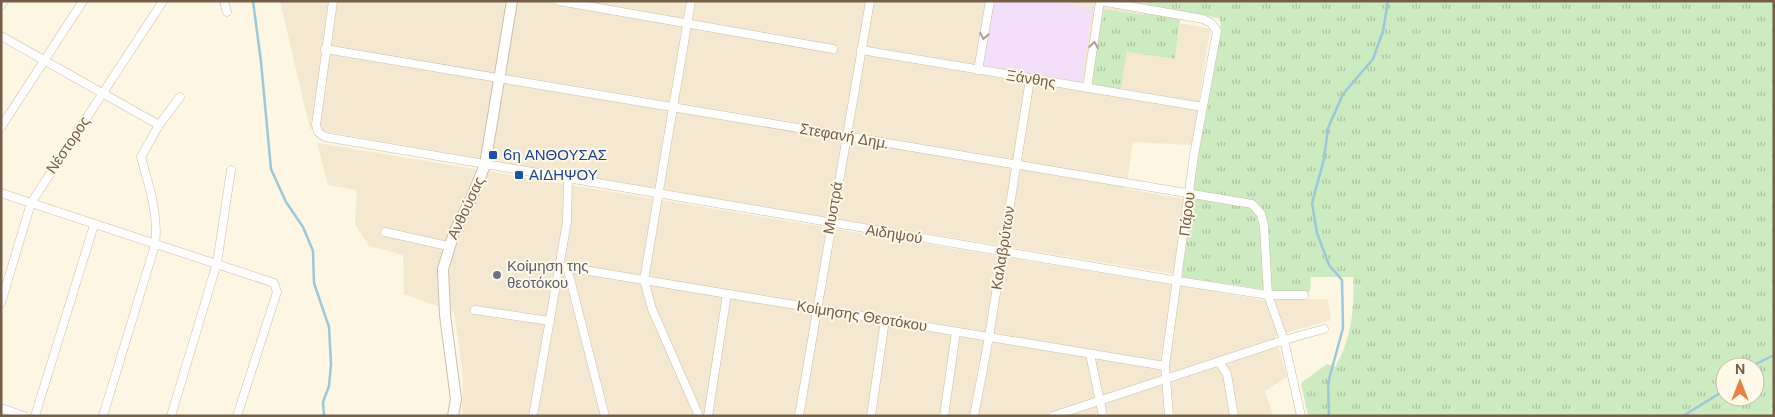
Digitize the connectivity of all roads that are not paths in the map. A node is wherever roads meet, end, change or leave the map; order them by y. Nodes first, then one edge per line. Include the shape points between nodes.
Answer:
1 (4, 1) edge
2 (83, 1) edge
3 (163, 1) edge
4 (224, 1) edge
5 (333, 1) edge
6 (512, 1) edge
7 (559, 1) edge
8 (691, 1) edge
9 (870, 1) edge
10 (990, 1) edge
11 (1100, 1) edge
12 (1, 5) edge
13 (226, 12) dead end
14 (687, 23) junction
15 (1, 36) edge
16 (325, 49) junction
17 (833, 49) dead end
18 (861, 50) junction
19 (44, 60) junction
20 (978, 70) junction
21 (499, 78) junction
22 (1030, 79) junction
23 (1087, 88) junction
24 (103, 94) junction
25 (180, 97) dead end
26 (1202, 107) junction
27 (673, 108) junction
28 (159, 125) junction
29 (1, 127) edge
30 (845, 137) junction
31 (485, 165) junction
32 (1016, 165) junction
33 (230, 170) dead end
34 (568, 179) junction
35 (1, 193) edge
36 (659, 194) junction
37 (1189, 194) junction
38 (31, 204) junction
39 (830, 224) junction
40 (94, 225) junction
41 (385, 232) dead end
42 (156, 245) junction
43 (448, 246) junction
44 (1002, 251) junction
45 (217, 263) junction
46 (563, 267) junction
47 (644, 280) junction
48 (1178, 280) junction
49 (727, 294) junction
50 (1304, 294) dead end
51 (1268, 295) junction
52 (1, 303) edge
53 (816, 309) junction
54 (475, 310) dead end
55 (885, 320) junction
56 (550, 322) junction
57 (1324, 329) dead end
58 (956, 332) junction
59 (989, 337) junction
60 (1284, 340) junction
61 (1090, 354) junction
62 (1219, 362) junction
63 (1165, 366) junction
64 (1165, 379) junction
65 (1100, 401) junction
66 (1, 408) edge
67 (24, 416) edge
68 (35, 416) edge
69 (103, 416) edge
70 (171, 416) edge
71 (237, 416) edge
72 (454, 416) edge
73 (533, 416) edge
74 (605, 416) edge
75 (699, 416) edge
76 (708, 416) edge
77 (799, 416) edge
78 (871, 416) edge
79 (944, 416) edge
80 (974, 416) edge
81 (1053, 416) edge
82 (1103, 416) edge
83 (1169, 416) edge
84 (1234, 416) edge
85 (1301, 416) edge

1 - 12 street
2 - 19 street
3 - 24 street, Νέστορος
4 - 13 street
5 - 16 street
6 - 21 street, Ανθούσας
7 - 14 street
8 - 14 street
9 - 18 street, Μυστρά
10 -> 20 street
23 -> 11 street
11 - 26 street, Πάρου via 1211,23 1217,31
14 - 17 street
14 - 27 street
15 - 19 street
16 - 21 street, Στεφανή Δημ.
16 - 31 street, Αιδηψού via 316,125 318,132 325,137
18 - 20 street, Ξάνθης
18 - 30 street, Μυστρά
19 - 24 street
19 - 29 street
20 - 22 street, Ξάνθης
21 - 27 street, Στεφανή Δημ.
21 - 31 street, Ανθούσας
22 - 23 street, Ξάνθης
22 - 32 street, Καλαβρύτων
23 - 26 street, Ξάνθης
24 - 28 street
24 - 38 street, Νέστορος
25 - 28 street
26 - 37 street, Πάρου
27 - 30 street, Στεφανή Δημ.
27 - 36 street
28 - 42 street via 141,157 152,196
30 - 32 street, Στεφανή Δημ.
30 - 39 street, Μυστρά
31 - 34 street, Αιδηψού
31 - 43 street, Ανθούσας
32 - 37 street, Στεφανή Δημ.
32 - 44 street, Καλαβρύτων
33 - 45 street
34 - 36 street, Αιδηψού
34 - 46 street
35 - 38 street
36 - 39 street, Αιδηψού
36 - 47 street
37 - 48 street, Πάρου
37 - 51 street, Στεφανή Δημ. via 1252,204 1261,214
38 - 40 street
38 - 52 street, Νέστορος
39 - 44 street, Αιδηψού
39 - 53 street, Μυστρά
40 - 42 street
40 - 68 street
41 - 43 street
42 - 45 street
42 - 69 street
43 - 72 street, Ανθούσας via 443,289 456,399
44 - 48 street, Αιδηψού
44 - 59 street, Καλαβρύτων
45 - 70 street
45 - 71 street via 274,283 277,292
46 - 47 street, Κοίμησης Θεοτόκου
46 - 56 street
46 - 74 street
47 - 49 street, Κοίμησης Θεοτόκου
47 - 75 street via 652,310
48 - 51 street, Αιδηψού
48 - 63 street, Πάρου
49 - 53 street, Κοίμησης Θεοτόκου
49 - 76 street
50 - 51 street, Αιδηψού
51 - 60 street, Στεφανή Δημ.
53 - 55 street, Κοίμησης Θεοτόκου
53 - 77 street, Μυστρά
54 - 56 street
55 - 58 street, Κοίμησης Θεοτόκου
55 - 78 street
56 - 73 street
57 - 60 street
58 - 59 street, Κοίμησης Θεοτόκου
58 - 79 street
59 - 61 street, Κοίμησης Θεοτόκου
59 - 80 street, Καλαβρύτων
60 - 62 street
60 - 85 street, Στεφανή Δημ.
61 - 63 street, Κοίμησης Θεοτόκου
61 - 65 street
62 - 64 street
62 - 84 street via 1227,374
63 - 64 street, Πάρου
64 - 65 street
64 - 83 street, Πάρου
65 - 81 street
65 - 82 street
66 - 67 street

